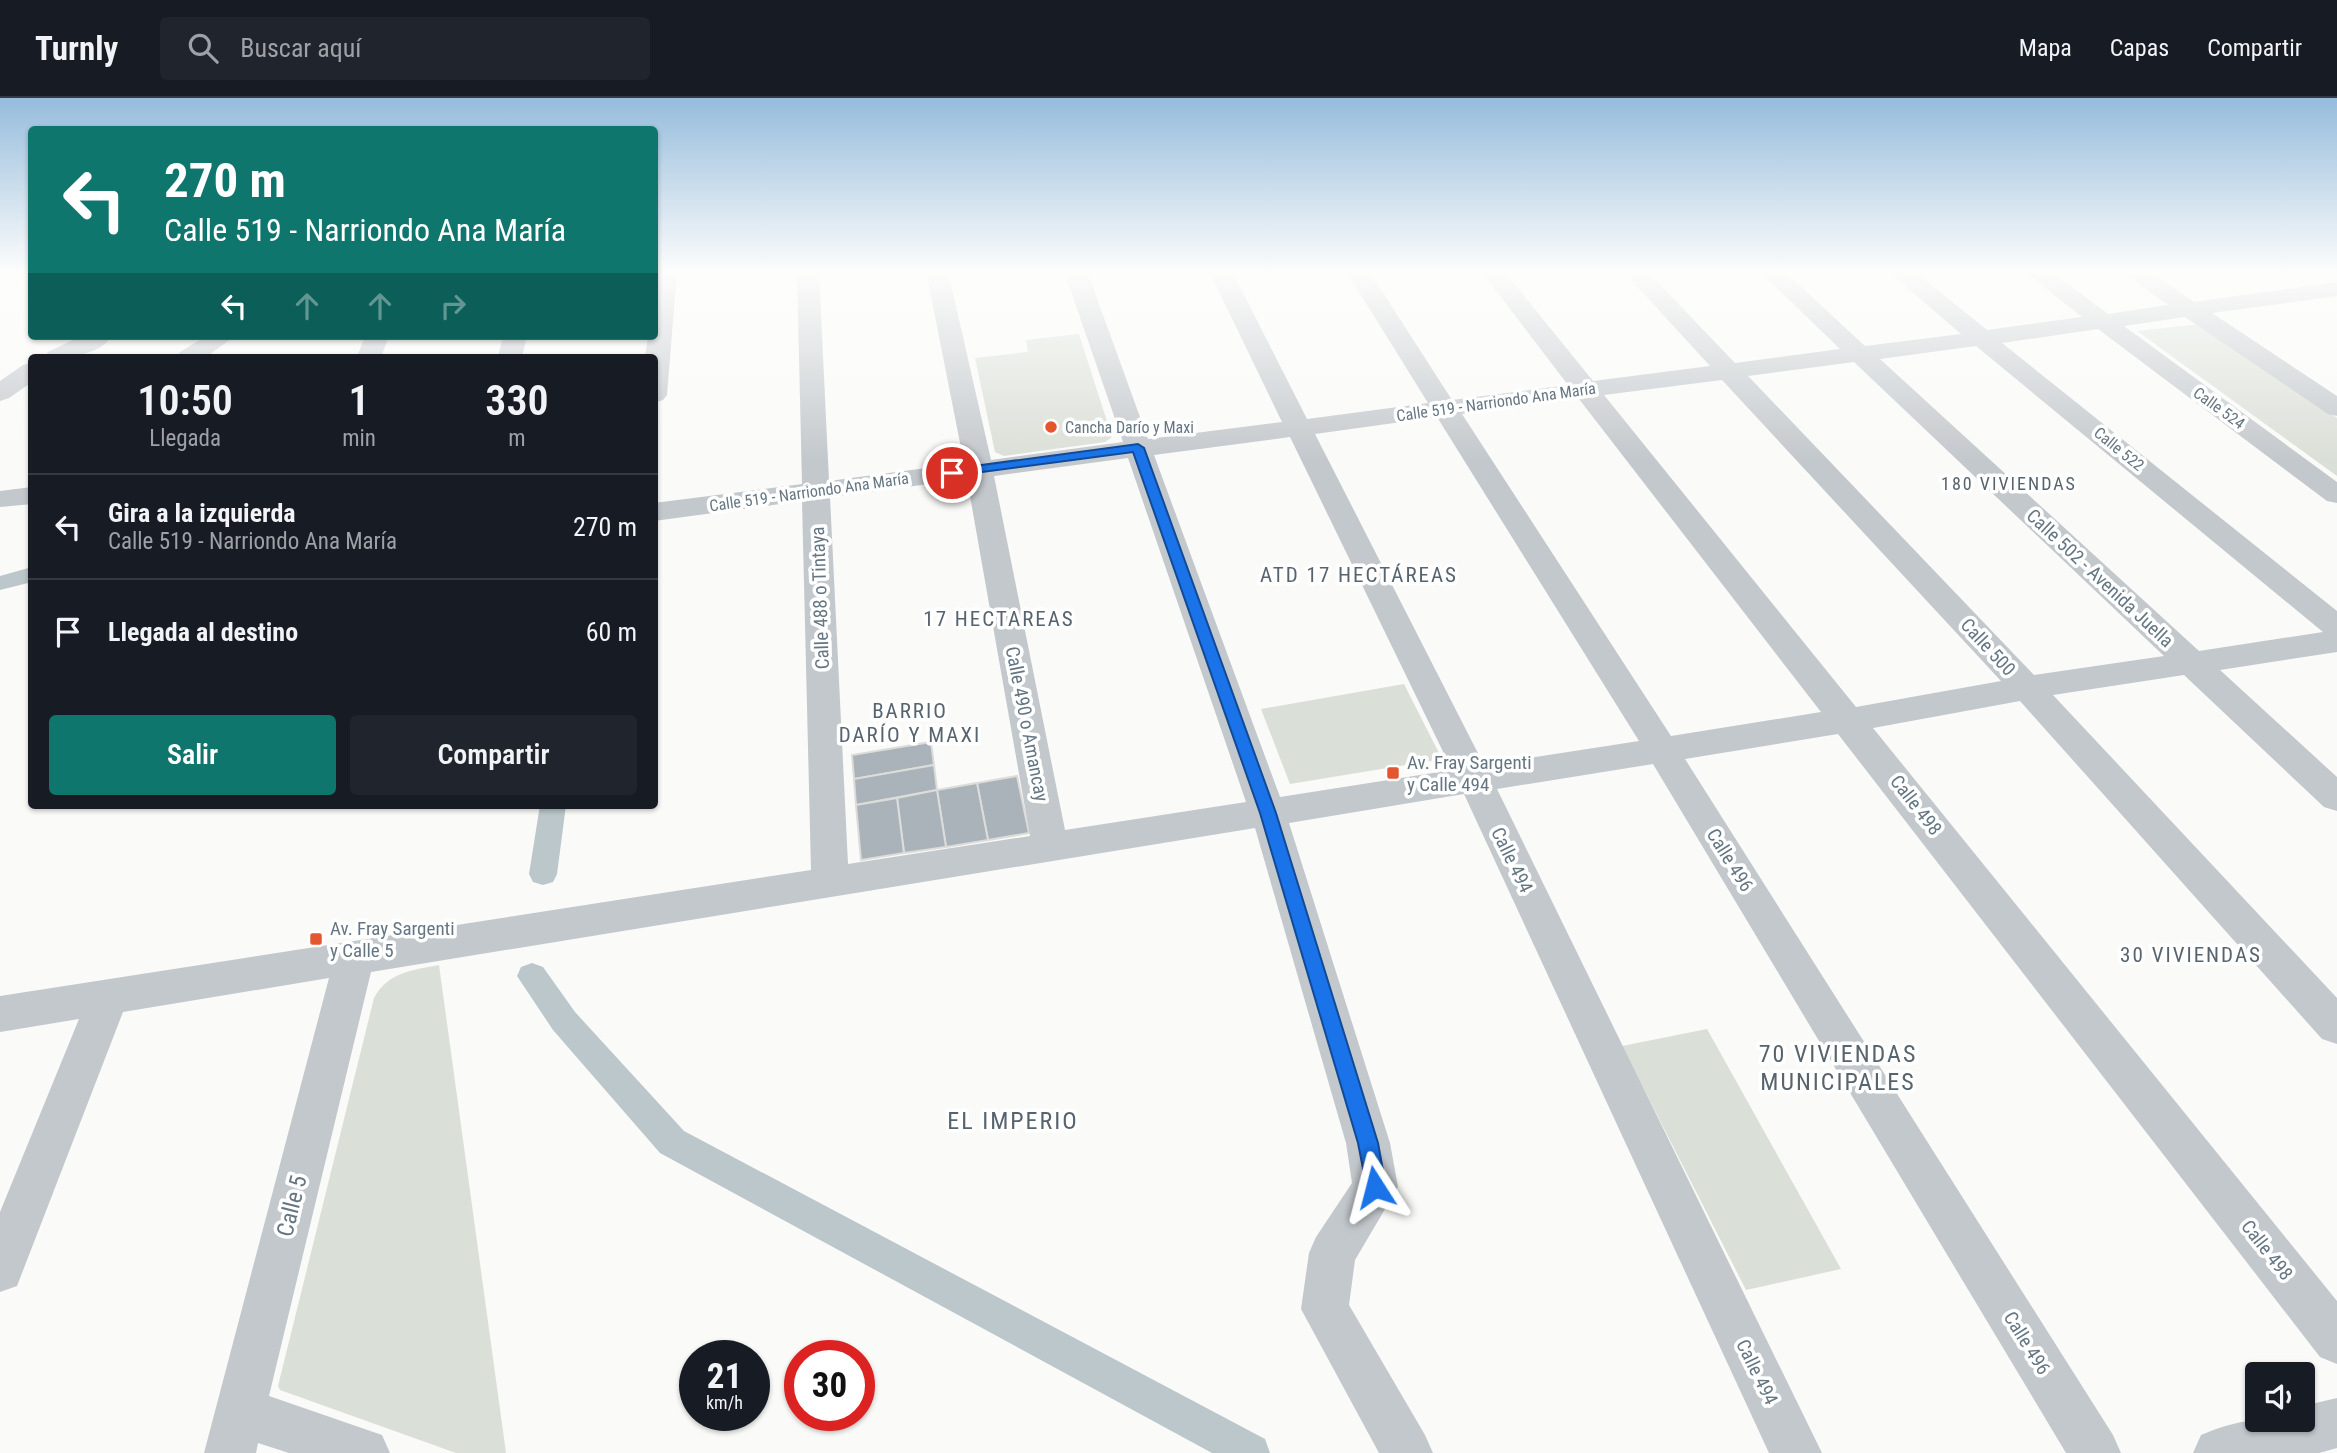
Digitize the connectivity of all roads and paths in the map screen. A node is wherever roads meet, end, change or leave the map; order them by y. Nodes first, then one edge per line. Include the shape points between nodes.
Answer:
1 (660, 334) edge
2 (810, 334) edge
3 (950, 334) edge
4 (1098, 334) edge
5 (1252, 334) edge
6 (1397, 334) edge
7 (1541, 334) edge
8 (1693, 334) edge
9 (1839, 334) edge
10 (1978, 334) edge
11 (2009, 334) edge
12 (2119, 334) edge
13 (2226, 334) edge
14 (1983, 338) junction
15 (92, 340) edge
16 (217, 340) edge
17 (1859, 353) junction
18 (63, 354) edge
19 (194, 354) edge
20 (658, 354) edge
21 (1728, 372) junction
22 (28, 373) edge
23 (1585, 390) junction
24 (0, 393) edge
25 (2337, 408) edge
26 (1445, 410) junction
27 (1300, 428) junction
28 (1138, 448) junction
29 (979, 469) junction
30 (816, 492) junction
31 (2337, 495) edge
32 (28, 496) edge
33 (0, 499) edge
34 (658, 512) edge
35 (2337, 627) edge
36 (2337, 641) edge
37 (2191, 663) junction
38 (2027, 688) junction
39 (1849, 720) junction
40 (1661, 748) junction
41 (1474, 779) junction
42 (2337, 798) edge
43 (1268, 813) junction
44 (1050, 846) junction
45 (830, 882) junction
46 (354, 959) junction
47 (108, 995) junction
48 (0, 1014) edge
49 (2337, 1026) edge
50 (0, 1269) edge
51 (2337, 1340) edge
52 (2337, 1423) edge
53 (235, 1432) edge
54 (364, 1453) edge
55 (1407, 1453) edge
56 (1796, 1453) edge
57 (2095, 1453) edge
58 (2219, 1453) edge

1 - 20 street
2 - 30 street, Calle 488 o Tintaya
3 - 29 street, Calle 490 o Amancay
4 - 28 street
5 - 27 street, Calle 494
6 - 26 street, Calle 496
7 - 23 street, Calle 498
8 - 21 street, Calle 500
9 - 17 street, Calle 502 - Avenida Juella
10 - 14 street, Calle 522
11 - 14 street, Calle 519 - Narriondo Ana María
12 - 31 street, Calle 524
13 - 25 street
14 - 17 street, Calle 519 - Narriondo Ana María
14 - 35 street, Calle 522
15 - 18 street
16 - 19 street
17 - 21 street, Calle 519 - Narriondo Ana María
17 - 37 street, Calle 502 - Avenida Juella
21 - 23 street, Calle 519 - Narriondo Ana María
21 - 38 street, Calle 500
22 - 24 street
23 - 26 street, Calle 519 - Narriondo Ana María
23 - 39 street, Calle 498
26 - 27 street, Calle 519 - Narriondo Ana María
26 - 40 street, Calle 496
27 - 28 street, Calle 519 - Narriondo Ana María
27 - 41 street, Calle 494
28 - 29 street, Calle 519 - Narriondo Ana María
28 - 43 street
29 - 30 street, Calle 519 - Narriondo Ana María
29 - 44 street, Calle 490 o Amancay
30 - 34 street, Calle 519 - Narriondo Ana María
30 - 45 street, Calle 488 o Tintaya
32 - 33 street
36 - 37 street
37 - 38 street
37 - 42 street, Calle 502 - Avenida Juella
38 - 39 street
38 - 49 street, Calle 500
39 - 40 street
39 - 51 street, Calle 498
40 - 41 street
40 - 57 street, Calle 496
41 - 43 street
41 - 56 street, Calle 494
43 - 44 street
43 - 55 street via 1368,1143 1375,1187 1332,1253 1325,1309
44 - 45 street
45 - 46 street
46 - 47 street
46 - 53 street, Calle 5
47 - 48 street
47 - 50 street
52 - 58 street
53 - 54 street

